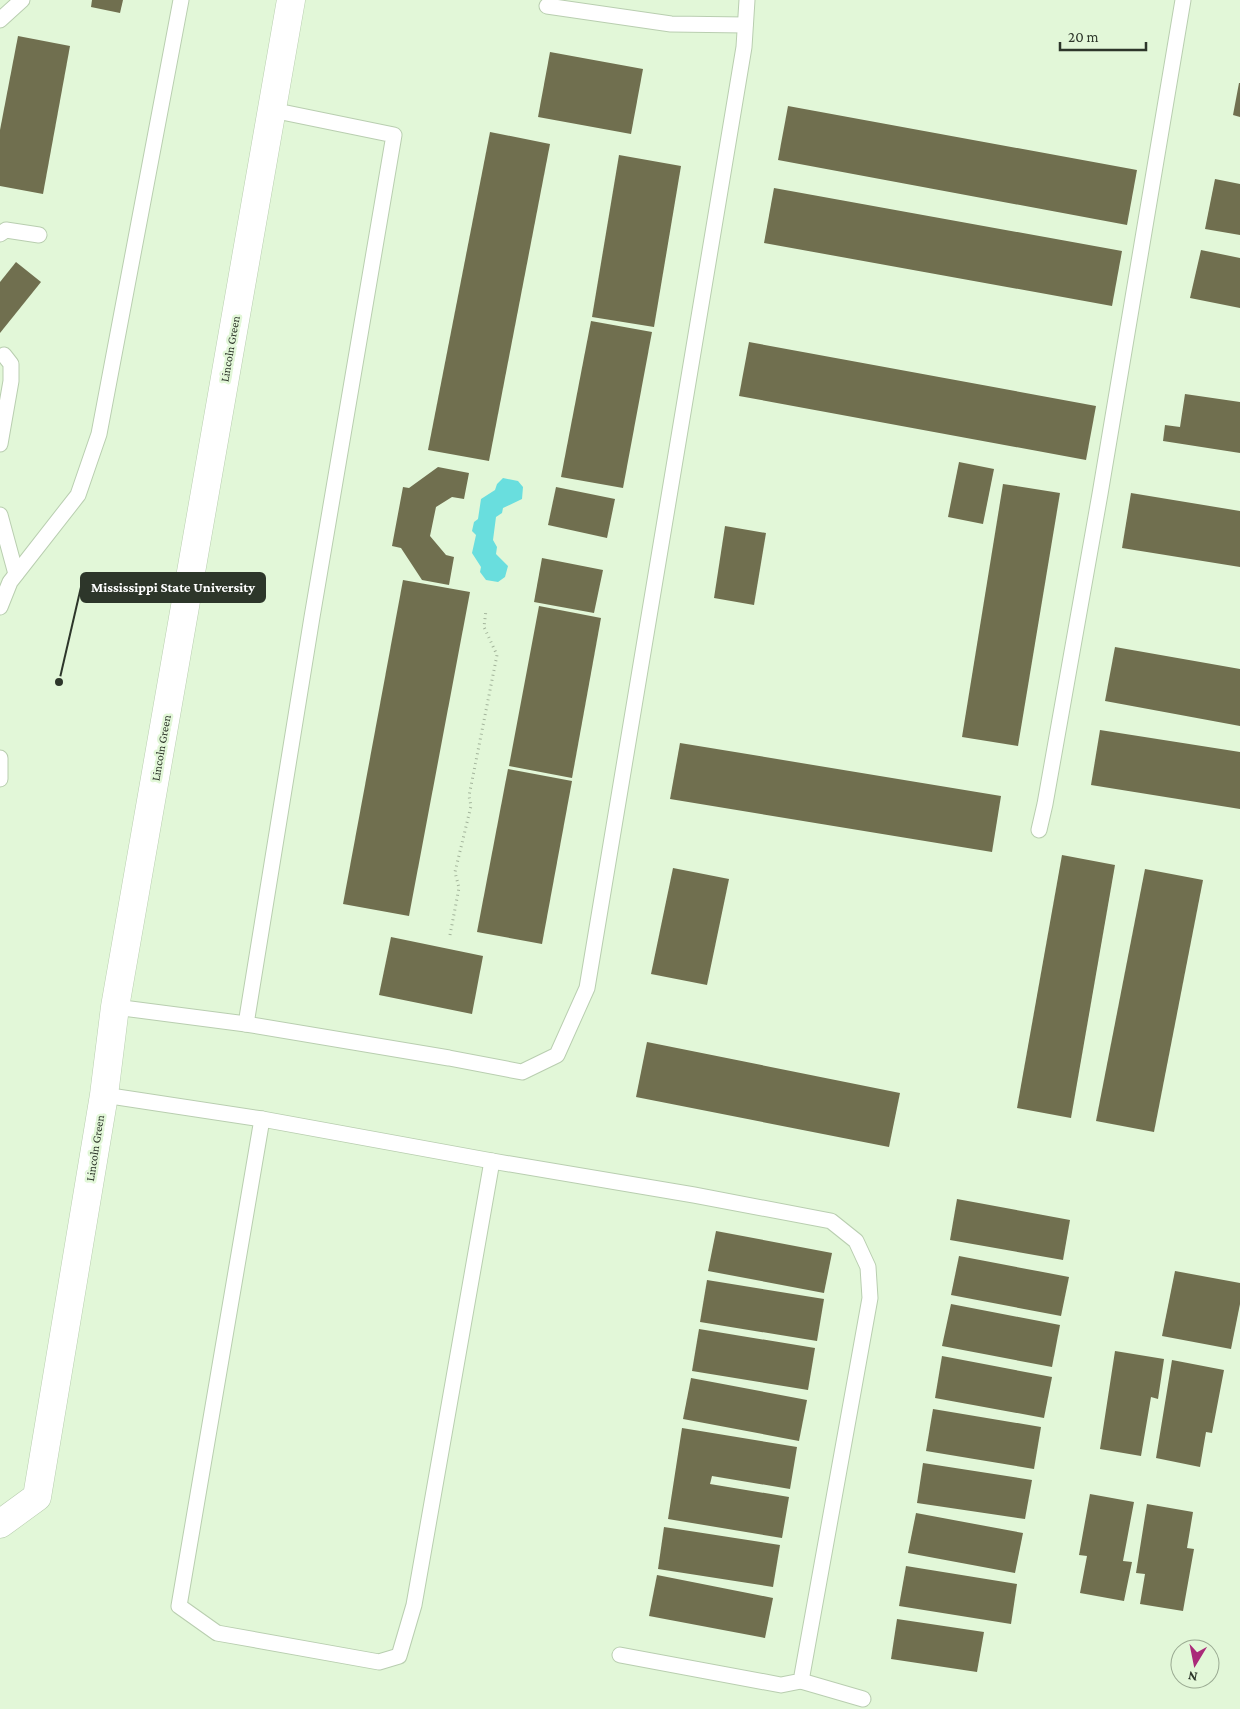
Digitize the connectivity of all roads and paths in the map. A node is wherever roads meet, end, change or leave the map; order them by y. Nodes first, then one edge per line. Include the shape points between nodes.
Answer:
1 (22, 0) edge
2 (181, 0) edge
3 (291, 0) edge
4 (747, 0) edge
5 (1183, 0) edge
6 (546, 6) dead end
7 (0, 20) edge
8 (746, 25) junction
9 (272, 110) junction
10 (0, 234) edge
11 (39, 234) dead end
12 (4, 355) dead end
13 (0, 444) edge
14 (0, 515) edge
15 (16, 574) junction
16 (0, 607) edge
17 (486, 610) dead end
18 (0, 758) edge
19 (0, 779) edge
20 (1039, 830) dead end
21 (450, 935) dead end
22 (115, 1008) junction
23 (246, 1024) junction
24 (104, 1095) junction
25 (262, 1119) junction
26 (492, 1161) junction
27 (0, 1524) edge
28 (620, 1655) dead end
29 (801, 1681) junction
30 (863, 1699) dead end

1 - 7 lane
2 - 15 lane via 99,434 78,495
3 - 9 street, Lincoln Green
4 - 8 lane
5 - 20 lane via 1100,494
6 - 8 lane via 671,24
8 - 23 lane via 587,988 557,1055 522,1072
9 - 22 street, Lincoln Green
9 - 23 lane via 394,135
10 - 11 lane via 6,230
12 - 13 lane via 11,364 11,381
14 - 15 lane
15 - 16 lane
17 - 21 path via 484,628 497,655 469,796 472,806 455,872 460,888
18 - 19 lane
22 - 23 lane
22 - 24 street, Lincoln Green
24 - 25 lane
24 - 27 street, Lincoln Green via 37,1497
25 - 26 lane
25 - 26 lane via 178,1606 217,1633 301,1649 379,1662 399,1656 414,1605
26 - 29 lane via 831,1222 856,1241 868,1268 870,1298
28 - 29 lane via 781,1685
29 - 30 lane

